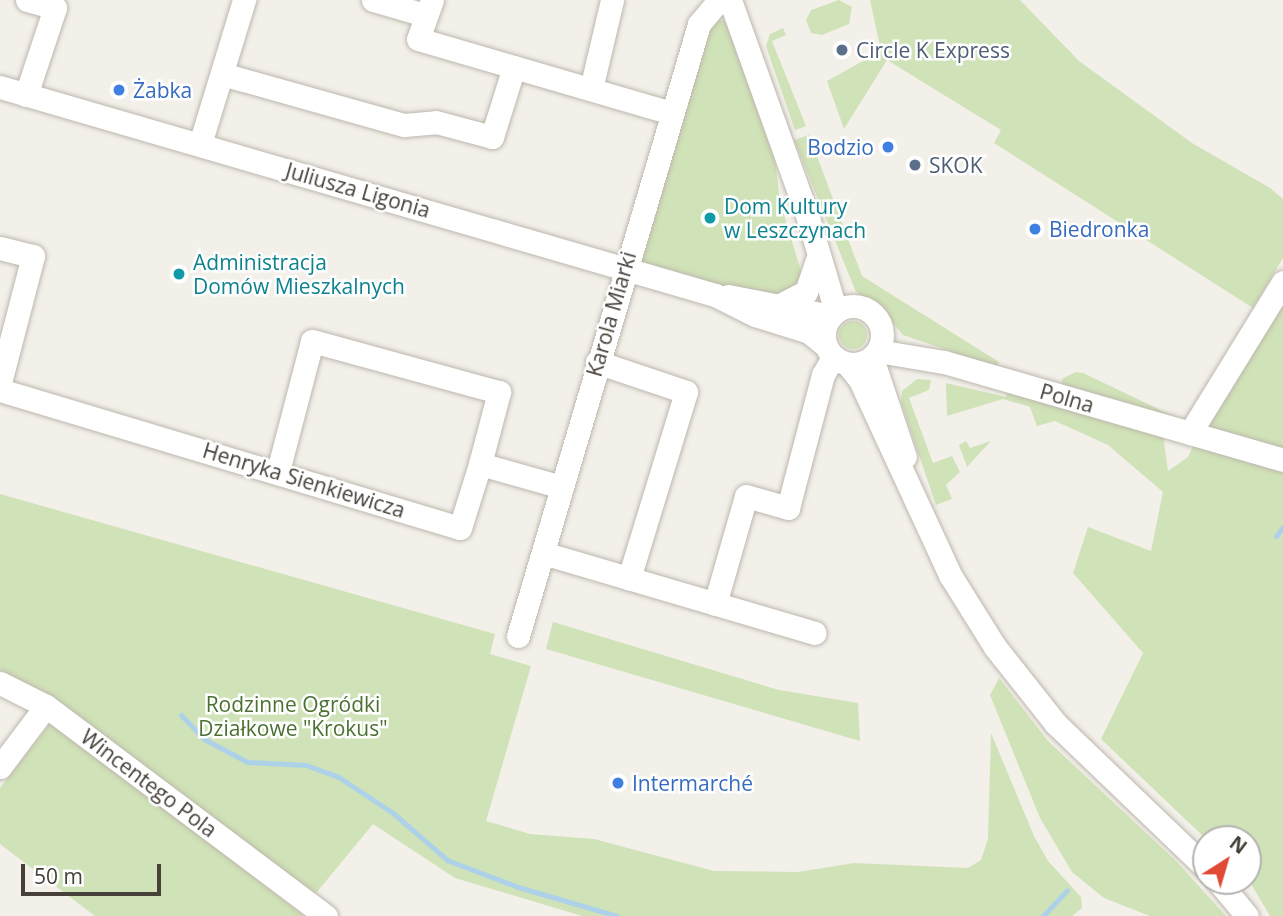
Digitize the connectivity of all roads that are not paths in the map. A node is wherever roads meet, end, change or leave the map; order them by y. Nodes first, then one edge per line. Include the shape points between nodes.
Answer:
1 (27, 0) edge
2 (244, 0) edge
3 (373, 0) edge
4 (612, 0) edge
5 (719, 0) edge
6 (730, 0) edge
7 (428, 8) edge
8 (514, 67) junction
9 (222, 74) junction
10 (0, 87) edge
11 (591, 89) junction
12 (26, 95) junction
13 (671, 113) junction
14 (200, 144) junction
15 (808, 218) junction
16 (0, 247) edge
17 (817, 260) junction
18 (624, 268) junction
19 (1283, 282) edge
20 (715, 295) junction
21 (780, 305) junction
22 (858, 306) junction
23 (831, 316) junction
24 (877, 348) junction
25 (835, 355) junction
26 (906, 359) junction
27 (597, 362) junction
28 (944, 362) junction
29 (0, 383) edge
30 (882, 388) junction
31 (0, 390) edge
32 (1190, 433) junction
33 (1283, 460) edge
34 (480, 464) junction
35 (278, 471) junction
36 (562, 487) junction
37 (922, 514) junction
38 (543, 552) junction
39 (629, 578) junction
40 (715, 604) junction
41 (814, 633) dead end
42 (518, 636) dead end
43 (0, 683) edge
44 (46, 706) junction
45 (0, 767) edge
46 (1192, 855) edge
47 (1230, 895) edge
48 (326, 916) edge
49 (1247, 916) edge

1 - 12 street via 55,8
2 - 9 street
3 - 7 street
4 - 11 street
5 - 13 street, Karola Miarki via 699,24
6 - 15 street
7 - 8 street via 418,39
8 - 9 street via 492,137 436,121 404,125
8 - 11 street
9 - 14 street
10 - 12 street, Juliusza Ligonia
11 - 13 street
12 - 14 street, Juliusza Ligonia
13 - 18 street, Karola Miarki
14 - 18 street, Juliusza Ligonia
15 - 17 street
15 - 22 street via 845,292
16 - 29 street via 33,256
17 - 21 street via 806,292
17 - 23 street via 833,302
18 - 20 street, Juliusza Ligonia
18 - 27 street, Karola Miarki
19 - 32 street
20 - 21 street, Juliusza Ligonia
20 - 25 street, Juliusza Ligonia via 755,315 809,332
21 - 23 street, Juliusza Ligonia
22 - 23 street via 843,307
22 - 24 street via 877,319
23 - 25 street
24 - 25 street
24 - 26 street, Polna
24 - 28 street, Polna
24 - 30 street
25 - 37 street via 860,380
25 - 40 street via 820,384 788,508 746,496
26 - 28 street, Polna
26 - 30 street via 889,373
27 - 36 street, Karola Miarki
27 - 39 street via 686,392
28 - 32 street, Polna
30 - 37 street
31 - 35 street, Henryka Sienkiewicza
32 - 33 street, Polna
34 - 35 street, Henryka Sienkiewicza via 460,528
34 - 35 street via 499,392 312,341
34 - 36 street
36 - 38 street, Karola Miarki
37 - 46 street via 966,603 1025,686 1079,748
38 - 39 street
38 - 42 street, Karola Miarki
39 - 40 street
40 - 41 street
43 - 44 street, Wincentego Pola
44 - 45 street
44 - 48 street, Wincentego Pola
47 - 49 street

